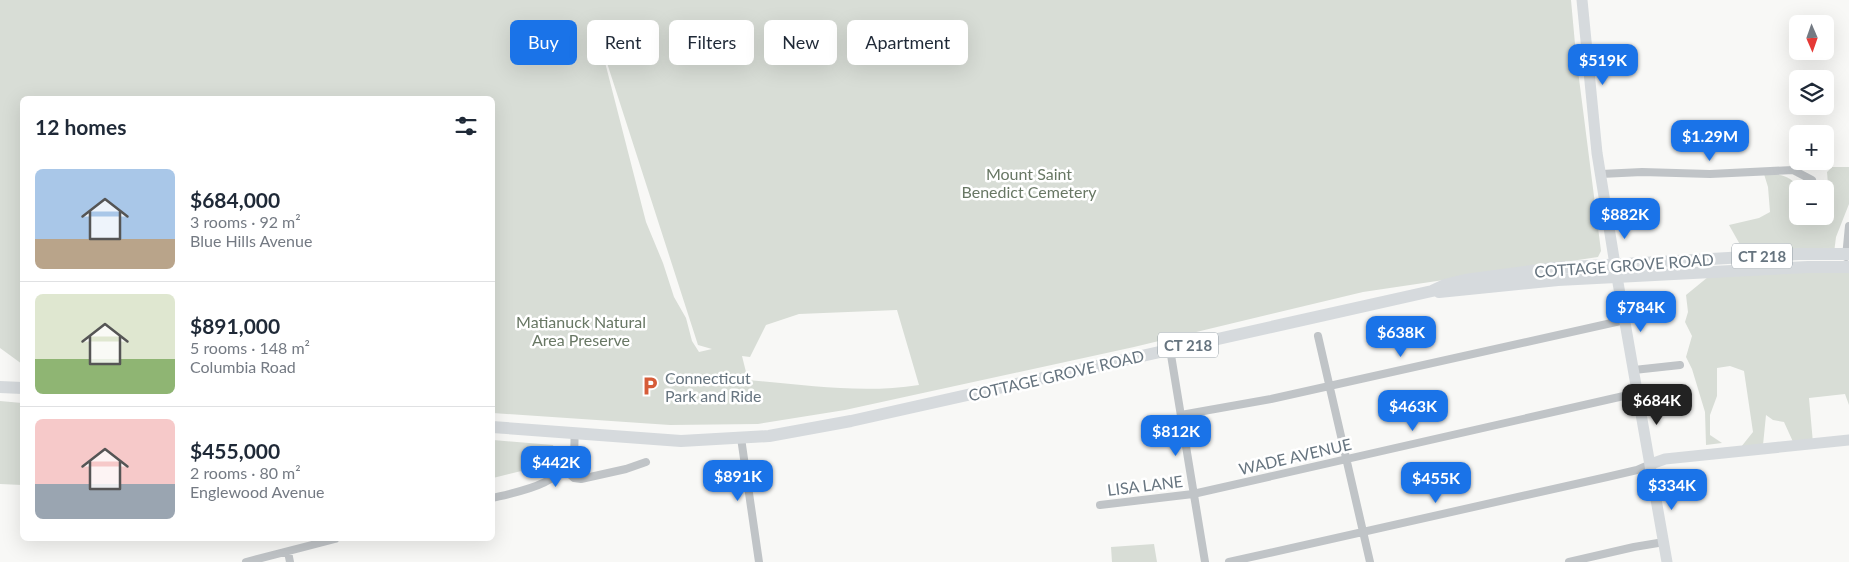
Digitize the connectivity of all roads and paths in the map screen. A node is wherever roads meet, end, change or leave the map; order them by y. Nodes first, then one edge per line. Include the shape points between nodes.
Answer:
1 (1582, 0) edge
2 (1601, 174) junction
3 (1812, 180) dead end
4 (1849, 226) edge
5 (1847, 260) edge
6 (1615, 264) junction
7 (1617, 277) junction
8 (1432, 291) junction
9 (1625, 320) junction
10 (1318, 336) dead end
11 (1170, 349) junction
12 (1680, 365) dead end
13 (1634, 370) junction
14 (1330, 385) junction
15 (0, 387) edge
16 (20, 388) edge
17 (1637, 392) junction
18 (1180, 415) junction
19 (495, 427) edge
20 (575, 433) junction
21 (741, 438) junction
22 (1849, 440) edge
23 (1347, 458) junction
24 (646, 462) dead end
25 (1650, 464) junction
26 (563, 468) junction
27 (1193, 494) junction
28 (495, 497) edge
29 (1100, 504) dead end
30 (1364, 532) junction
31 (329, 541) edge
32 (1664, 542) junction
33 (288, 552) junction
34 (246, 562) edge
35 (290, 562) edge
36 (759, 562) edge
37 (1204, 562) edge
38 (1229, 562) edge
39 (1370, 562) edge
40 (1569, 562) edge
41 (1668, 562) edge

1 - 2 main road
2 - 3 street via 1792,170
2 - 6 main road
4 - 5 street
5 - 6 main road, COTTAGE GROVE ROAD / CT 218 via 1799,254
5 - 7 main road, COTTAGE GROVE ROAD / CT 218 via 1808,267
6 - 7 main road
6 - 8 main road, COTTAGE GROVE ROAD / CT 218 via 1510,273 1458,282
7 - 8 main road, COTTAGE GROVE ROAD / CT 218
7 - 9 main road
8 - 11 main road, COTTAGE GROVE ROAD / CT 218
9 - 13 main road
9 - 14 street
10 - 14 street
11 - 18 street
11 - 21 main road, COTTAGE GROVE ROAD / CT 218 via 804,431
12 - 13 street
13 - 17 main road
14 - 18 street
14 - 23 street
15 - 16 main road
17 - 23 street, WADE AVENUE
17 - 25 main road
18 - 27 street
19 - 20 main road, CT 218
20 - 21 main road, CT 218 via 681,441
20 - 26 street via 574,449
21 - 36 street
22 - 25 main road via 1665,459
23 - 27 street, WADE AVENUE
23 - 30 street
24 - 26 street via 581,479 574,478
25 - 30 street via 1637,470
25 - 32 main road
26 - 28 street via 536,487
27 - 29 street, LISA LANE
27 - 37 street
30 - 38 street
30 - 39 street
31 - 33 street
32 - 40 street
32 - 41 main road
33 - 34 street
33 - 35 street

